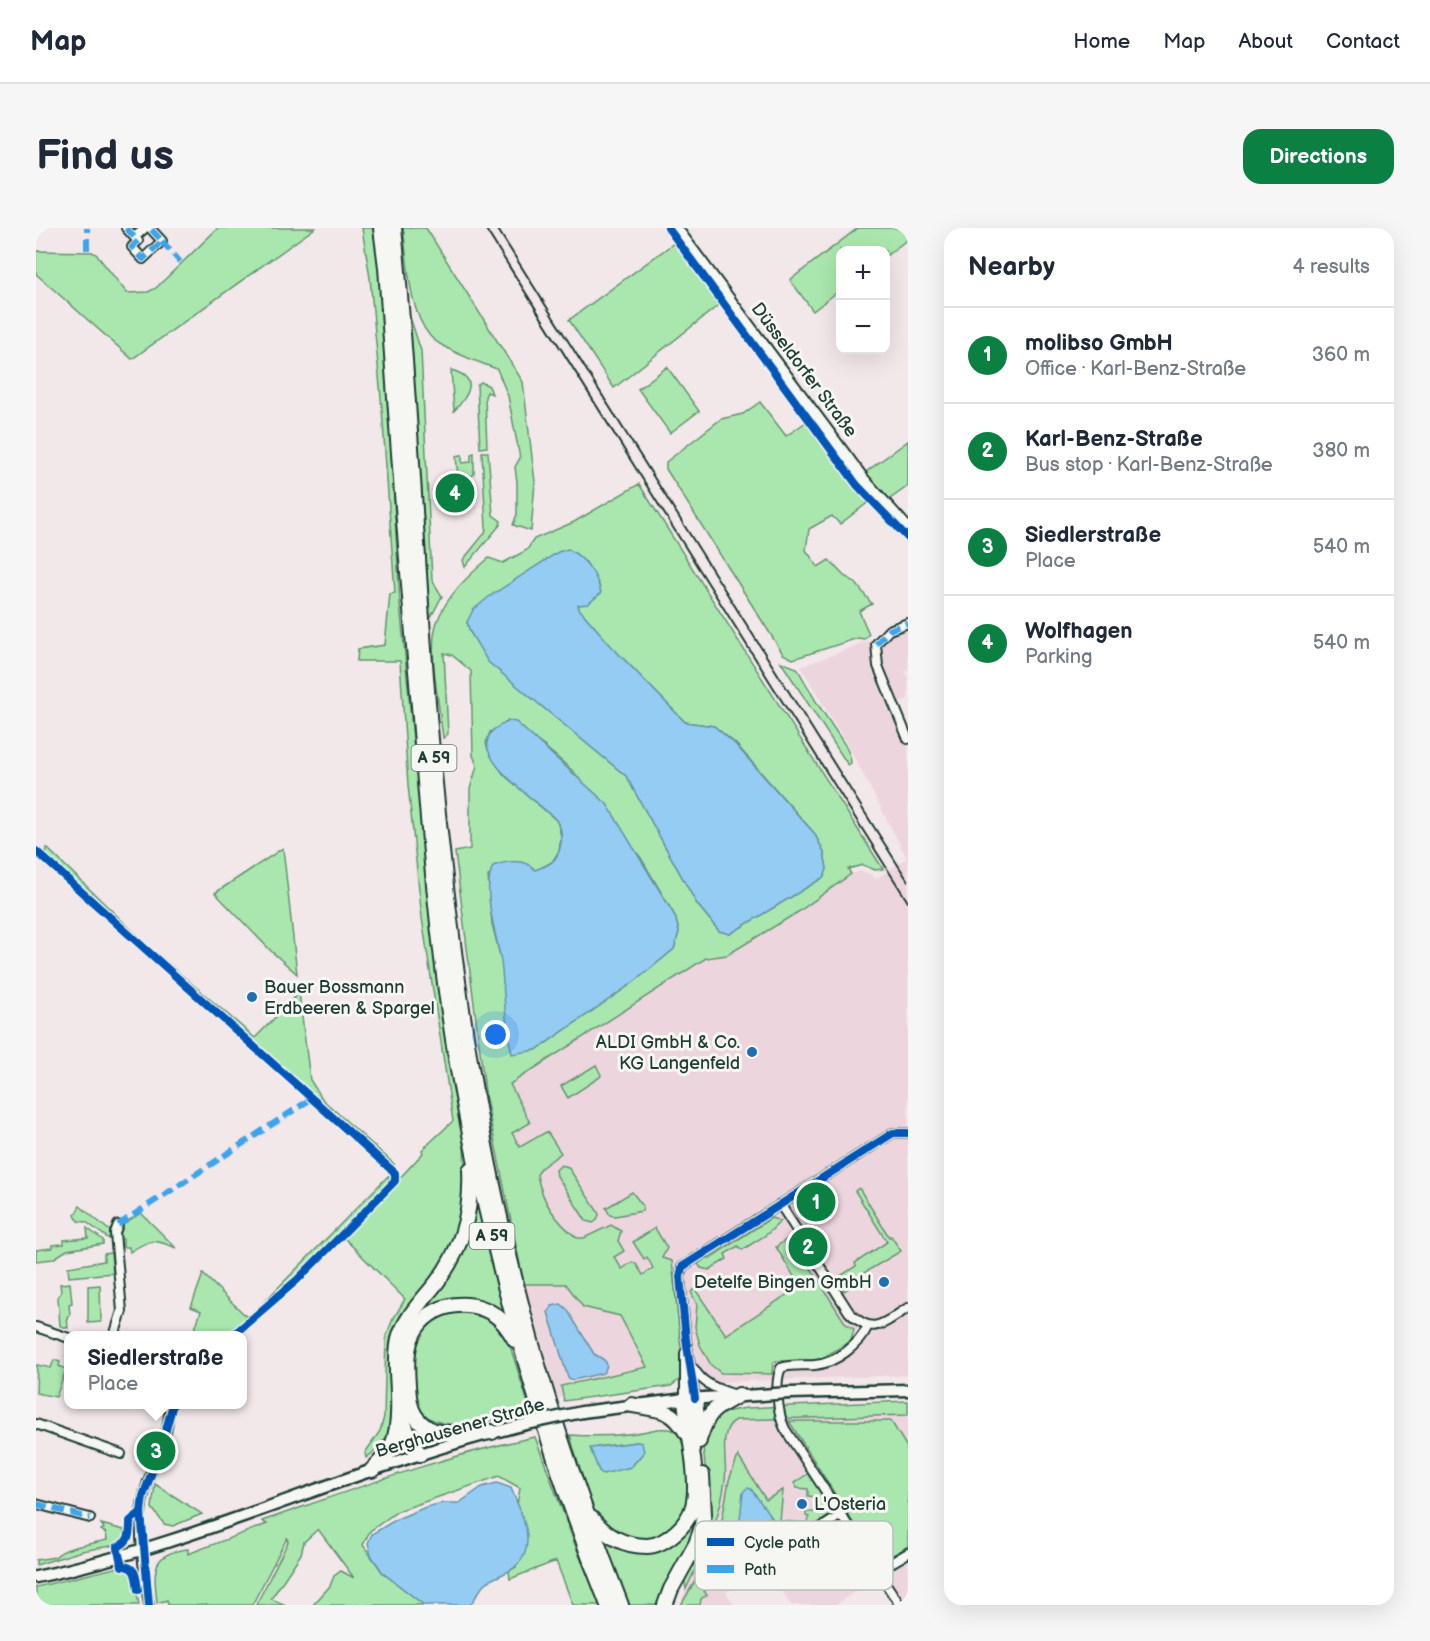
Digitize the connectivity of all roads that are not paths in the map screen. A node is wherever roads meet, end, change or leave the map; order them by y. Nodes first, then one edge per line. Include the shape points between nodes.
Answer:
1 (126, 228) edge
2 (145, 228) edge
3 (150, 228) edge
4 (381, 228) edge
5 (394, 228) edge
6 (675, 228) edge
7 (135, 237) junction
8 (908, 530) edge
9 (908, 623) edge
10 (908, 739) edge
11 (467, 1120) junction
12 (908, 1133) edge
13 (780, 1204) junction
14 (118, 1225) dead end
15 (908, 1308) edge
16 (868, 1326) junction
17 (36, 1327) edge
18 (115, 1331) edge
19 (64, 1336) edge
20 (686, 1339) junction
21 (521, 1350) junction
22 (691, 1366) junction
23 (908, 1390) edge
24 (739, 1395) junction
25 (690, 1399) junction
26 (632, 1405) junction
27 (399, 1408) junction
28 (169, 1409) edge
29 (413, 1414) junction
30 (36, 1424) edge
31 (492, 1432) junction
32 (694, 1439) junction
33 (121, 1454) dead end
34 (420, 1454) junction
35 (372, 1470) junction
36 (36, 1504) edge
37 (584, 1509) junction
38 (841, 1515) junction
39 (90, 1518) dead end
40 (702, 1521) edge
41 (832, 1521) edge
42 (845, 1521) edge
43 (695, 1546) edge
44 (143, 1549) junction
45 (908, 1553) edge
46 (893, 1562) edge
47 (36, 1576) edge
48 (890, 1590) edge
49 (149, 1605) edge
50 (608, 1605) edge
51 (621, 1605) edge
52 (665, 1605) edge
53 (900, 1605) edge

1 - 7 street
2 - 7 street
3 - 7 street via 162,241 143,259 132,247 138,241
4 - 11 highway, A 59 via 432,868 446,993
5 - 37 highway, A 59 via 440,830 459,989 479,1112 516,1283 552,1414
6 - 8 main road, Düsseldorfer Straße via 863,480
9 - 10 street via 889,630 876,644 878,666
11 - 21 highway, A 59 via 485,1210
11 - 27 highway via 471,1187 466,1224 450,1263 408,1317 399,1337
12 - 13 street via 894,1133
13 - 16 street via 849,1312
13 - 20 street via 682,1267
14 - 18 street via 115,1233 122,1311
15 - 16 street via 881,1324
16 - 38 street via 862,1339 829,1362 784,1366 779,1370 782,1422
17 - 19 street
20 - 22 street
20 - 25 street
21 - 29 highway via 504,1323 484,1309 454,1304 436,1310 411,1340 408,1353
21 - 50 highway, A 59 via 547,1438
22 - 24 street via 705,1382
22 - 25 street
23 - 24 main road, Berghausener Straße, bridge
24 - 25 main road, Berghausener Straße
24 - 32 highway via 714,1408
25 - 26 main road, Berghausener Straße
25 - 32 highway
26 - 31 main road, Berghausener Straße, bridge
26 - 32 highway via 666,1411 678,1418
27 - 34 highway via 412,1444
27 - 35 highway via 392,1446
28 - 44 street via 164,1440 143,1496
29 - 31 highway via 428,1428 443,1433
29 - 34 highway
30 - 33 street
31 - 34 main road, Berghausener Straße
32 - 37 highway via 693,1506 685,1524 669,1538 652,1546 633,1546 602,1530
32 - 40 highway via 704,1498
34 - 35 main road, Berghausener Straße
35 - 44 main road, Berghausener Straße
36 - 39 street
37 - 51 highway, A 59
38 - 41 street
38 - 42 street
43 - 52 highway
44 - 47 main road, Berghausener Straße
44 - 49 street
45 - 46 street
48 - 53 street

